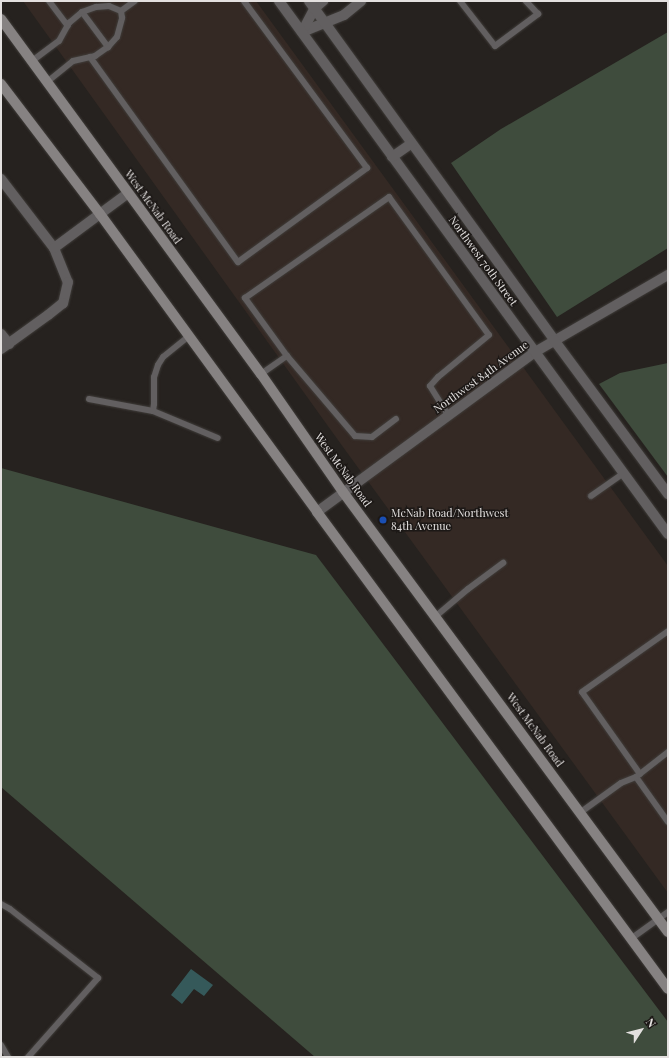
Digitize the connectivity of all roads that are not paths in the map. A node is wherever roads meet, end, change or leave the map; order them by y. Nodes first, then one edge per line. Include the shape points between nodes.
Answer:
1 (49, 1) edge
2 (135, 1) edge
3 (244, 1) edge
4 (279, 1) edge
5 (323, 1) edge
6 (361, 1) edge
7 (460, 1) edge
8 (526, 1) edge
9 (312, 4) edge
10 (121, 11) junction
11 (82, 12) junction
12 (1, 19) edge
13 (326, 24) junction
14 (68, 26) junction
15 (302, 32) junction
16 (108, 47) junction
17 (90, 57) junction
18 (32, 61) junction
19 (47, 82) junction
20 (1, 84) edge
21 (412, 143) junction
22 (392, 157) junction
23 (1, 179) edge
24 (128, 193) junction
25 (100, 214) junction
26 (54, 248) junction
27 (668, 275) edge
28 (1, 334) edge
29 (189, 336) junction
30 (554, 340) junction
31 (5, 346) edge
32 (535, 352) junction
33 (288, 356) junction
34 (261, 374) junction
35 (88, 399) dead end
36 (153, 411) junction
37 (448, 415) junction
38 (396, 419) dead end
39 (218, 438) dead end
40 (623, 474) junction
41 (343, 492) junction
42 (668, 494) edge
43 (591, 496) dead end
44 (316, 512) junction
45 (668, 534) edge
46 (503, 563) dead end
47 (436, 616) junction
48 (668, 631) edge
49 (668, 752) edge
50 (638, 775) junction
51 (580, 812) junction
52 (668, 822) edge
53 (1, 904) edge
54 (668, 912) edge
55 (658, 919) junction
56 (668, 932) edge
57 (632, 938) junction
58 (668, 989) edge
59 (1, 1045) edge
60 (8, 1057) edge
61 (28, 1057) edge

1 - 14 lane
2 - 10 lane
3 - 17 lane via 367,168 238,262
4 - 15 street, Northwest 70th Street
5 - 9 street
6 - 13 street via 344,15
7 - 8 lane via 494,46 538,14
9 - 13 street, Northwest 70th Street
9 - 15 street
10 - 11 lane via 109,6
10 - 16 lane via 122,18 117,37
11 - 14 lane
11 - 16 lane
12 - 18 main road, West McNab Road
13 - 15 street
13 - 21 street, Northwest 70th Street
14 - 18 lane via 60,41
15 - 22 street, Northwest 70th Street
16 - 17 lane
17 - 19 lane via 73,62
18 - 19 main road, West McNab Road
19 - 24 main road, West McNab Road
20 - 25 main road
21 - 22 street
21 - 30 street, Northwest 70th Street
22 - 32 street, Northwest 70th Street
23 - 26 street
24 - 25 street
24 - 34 main road, West McNab Road
25 - 26 street
25 - 29 main road
26 - 31 street via 68,282 63,303
27 - 30 street, Northwest 84th Avenue
28 - 31 street
29 - 36 lane via 163,357 158,365 154,377
29 - 44 main road
30 - 32 street, Northwest 84th Avenue
30 - 42 street, Northwest 70th Street
32 - 37 street, Northwest 84th Avenue
32 - 40 street, Northwest 70th Street
33 - 34 lane
33 - 37 lane via 245,298 389,197 489,335 438,376 430,386
33 - 38 lane via 355,436 372,437
34 - 41 main road, West McNab Road
35 - 36 lane
36 - 39 lane
37 - 41 street, Northwest 84th Avenue
40 - 43 lane
40 - 45 street, Northwest 70th Street
41 - 44 street, Northwest 84th Avenue
41 - 47 main road, West McNab Road
44 - 57 main road
46 - 47 lane
47 - 51 main road, West McNab Road
48 - 50 lane via 582,692
49 - 50 lane
50 - 51 lane via 621,783
50 - 52 lane
51 - 55 main road, West McNab Road
53 - 61 lane via 98,978
54 - 55 lane
55 - 56 main road, West McNab Road
55 - 57 lane
57 - 58 main road
59 - 60 lane

